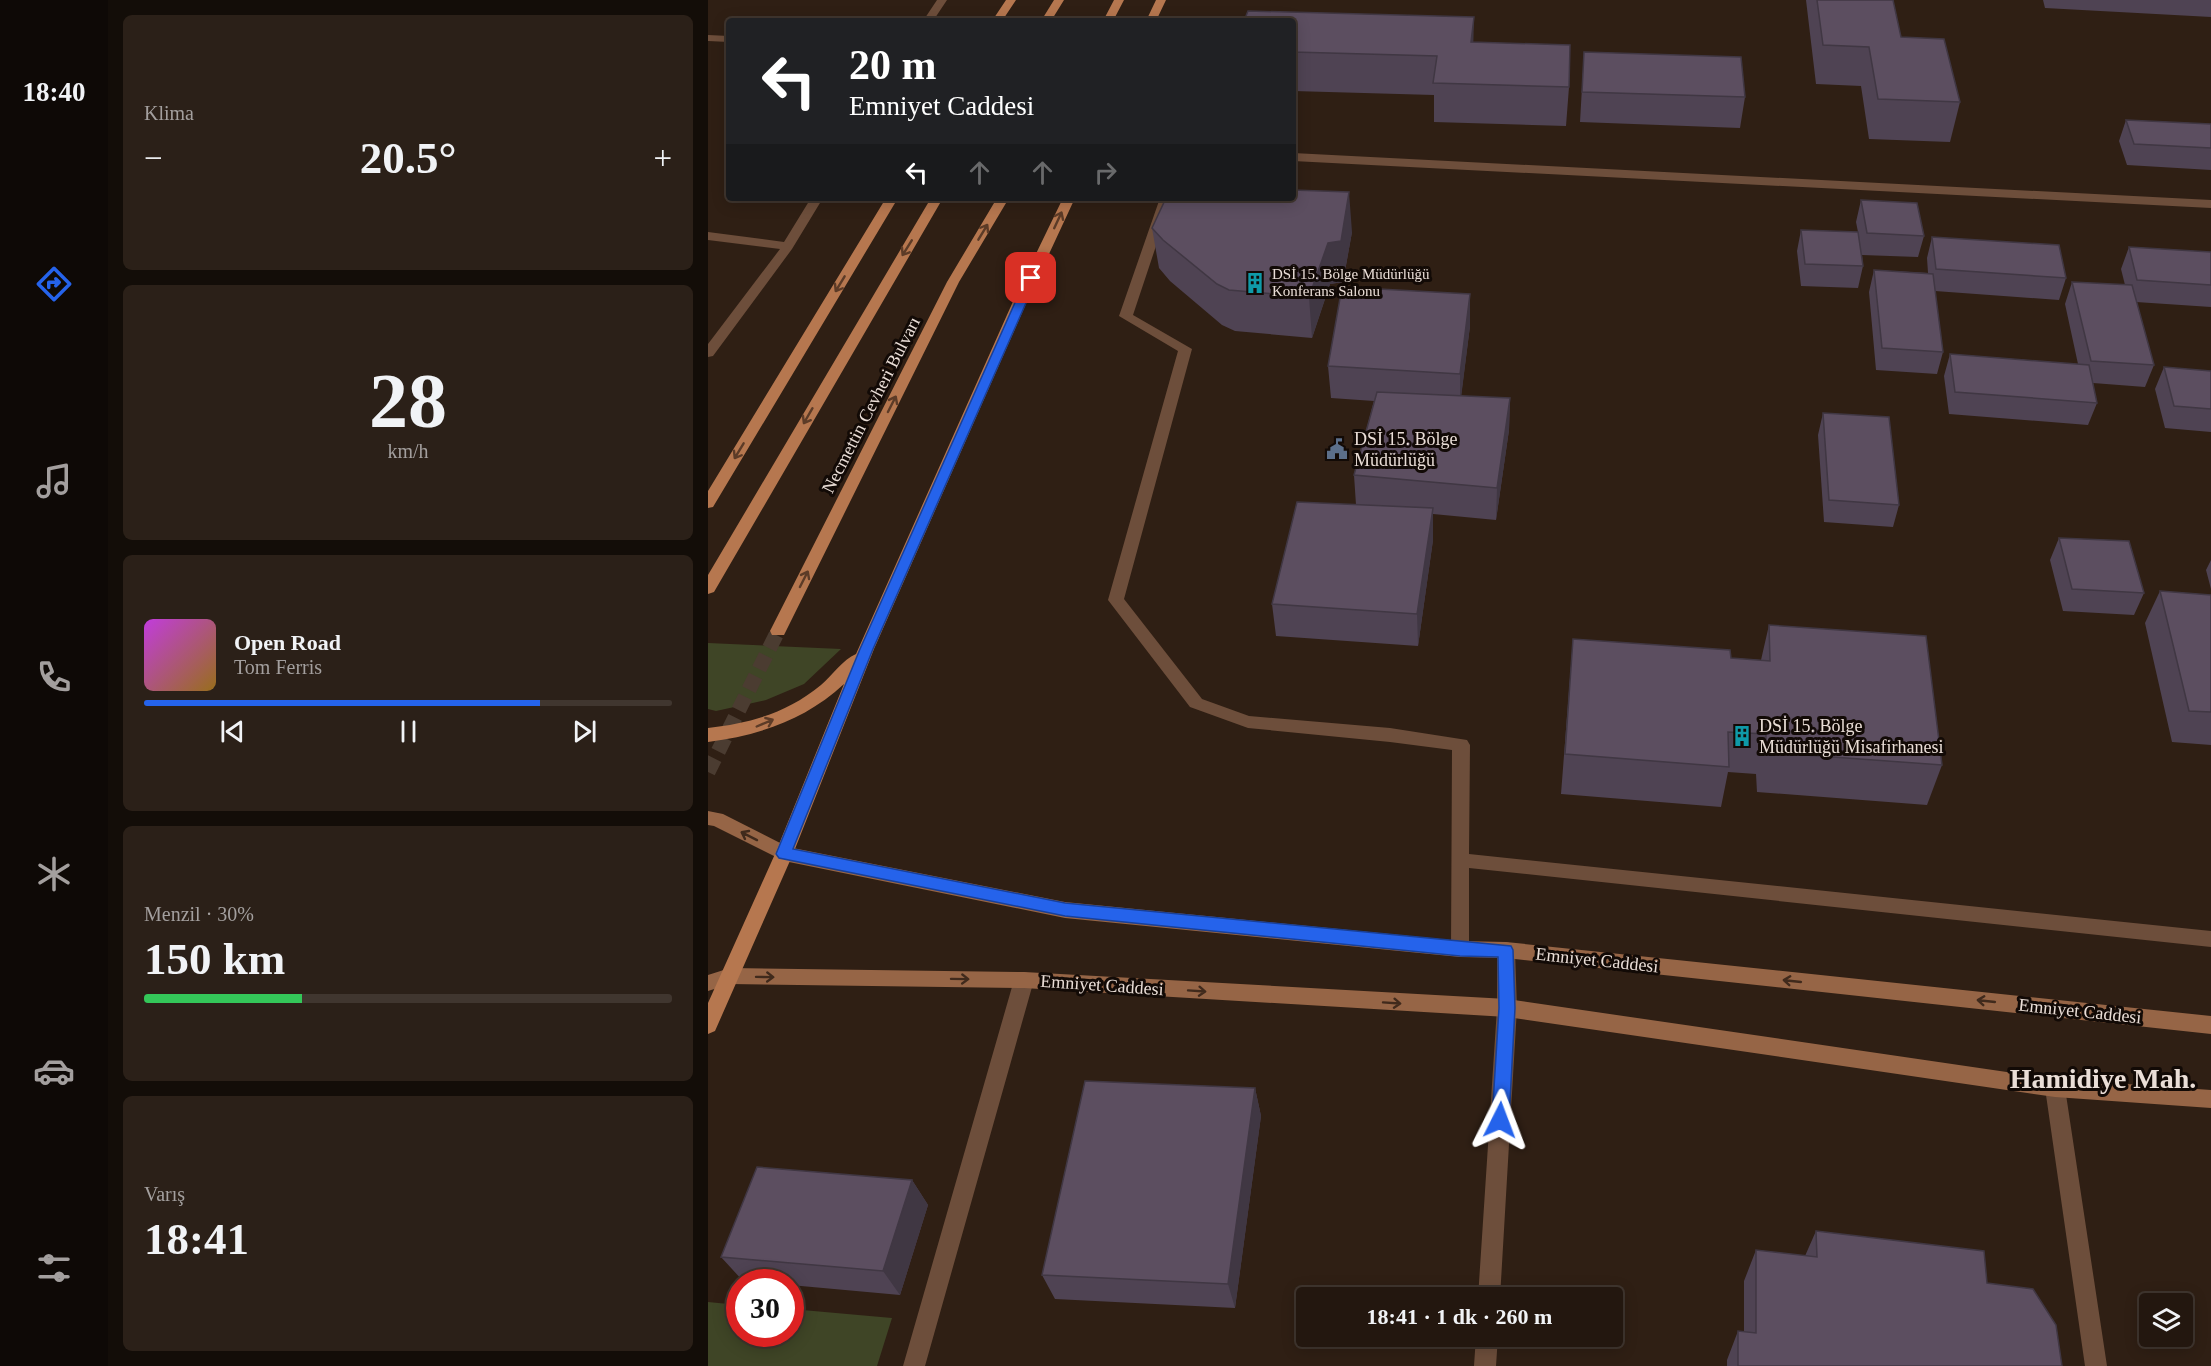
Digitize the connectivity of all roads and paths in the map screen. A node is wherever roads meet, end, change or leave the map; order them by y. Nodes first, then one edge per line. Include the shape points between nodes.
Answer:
1 (942, 0) edge
2 (1011, 0) edge
3 (1059, 0) edge
4 (1119, 0) edge
5 (1161, 0) edge
6 (930, 18) edge
7 (999, 18) edge
8 (1048, 18) edge
9 (1110, 18) edge
10 (1152, 18) edge
11 (708, 38) edge
12 (726, 39) edge
13 (1296, 157) edge
14 (816, 201) edge
15 (889, 201) edge
16 (935, 201) edge
17 (1001, 201) edge
18 (1068, 201) edge
19 (1165, 201) edge
20 (2211, 204) edge
21 (708, 236) edge
22 (788, 246) junction
23 (708, 352) edge
24 (708, 503) edge
25 (708, 588) edge
26 (778, 631) tunnel mouth
27 (866, 649) junction
28 (708, 735) edge
29 (708, 818) edge
30 (784, 854) junction
31 (1460, 860) junction
32 (2211, 939) edge
33 (1460, 949) junction
34 (1506, 950) junction
35 (730, 976) junction
36 (1024, 980) junction
37 (708, 983) edge
38 (1507, 1008) junction
39 (708, 1025) edge
40 (2211, 1025) edge
41 (2055, 1088) junction
42 (2211, 1099) edge
43 (1491, 1287) edge
44 (1486, 1347) edge
45 (914, 1366) edge
46 (1485, 1366) edge
47 (2096, 1366) edge

1 - 6 street
2 - 7 main road
3 - 8 main road
4 - 9 main road
5 - 10 main road
11 - 12 street
13 - 20 street
14 - 22 street
15 -> 24 main road
16 -> 25 main road
26 -> 17 main road, Necmettin Cevheri Bulvarı via 953,282
27 -> 18 main road
19 - 31 street via 1126,316 1185,348 1116,600 1196,703 1248,722 1461,745
21 - 22 street
22 - 23 street
28 -> 27 main road via 753,728 802,708 836,684
27 - 30 main road
30 -> 29 main road, Emniyet Caddesi
30 - 33 main road, Emniyet Caddesi via 1065,909
30 - 35 main road
31 - 32 street
31 - 33 street
33 - 34 main road, Emniyet Caddesi
34 - 38 street
40 -> 34 main road, Emniyet Caddesi
35 -> 36 main road, Emniyet Caddesi
35 - 37 main road, Emniyet Caddesi
35 - 39 main road
36 -> 38 main road, Emniyet Caddesi
36 - 45 street
38 - 41 main road, Emniyet Caddesi
38 - 43 street
41 - 42 main road, Emniyet Caddesi
41 - 47 street
44 - 46 street

